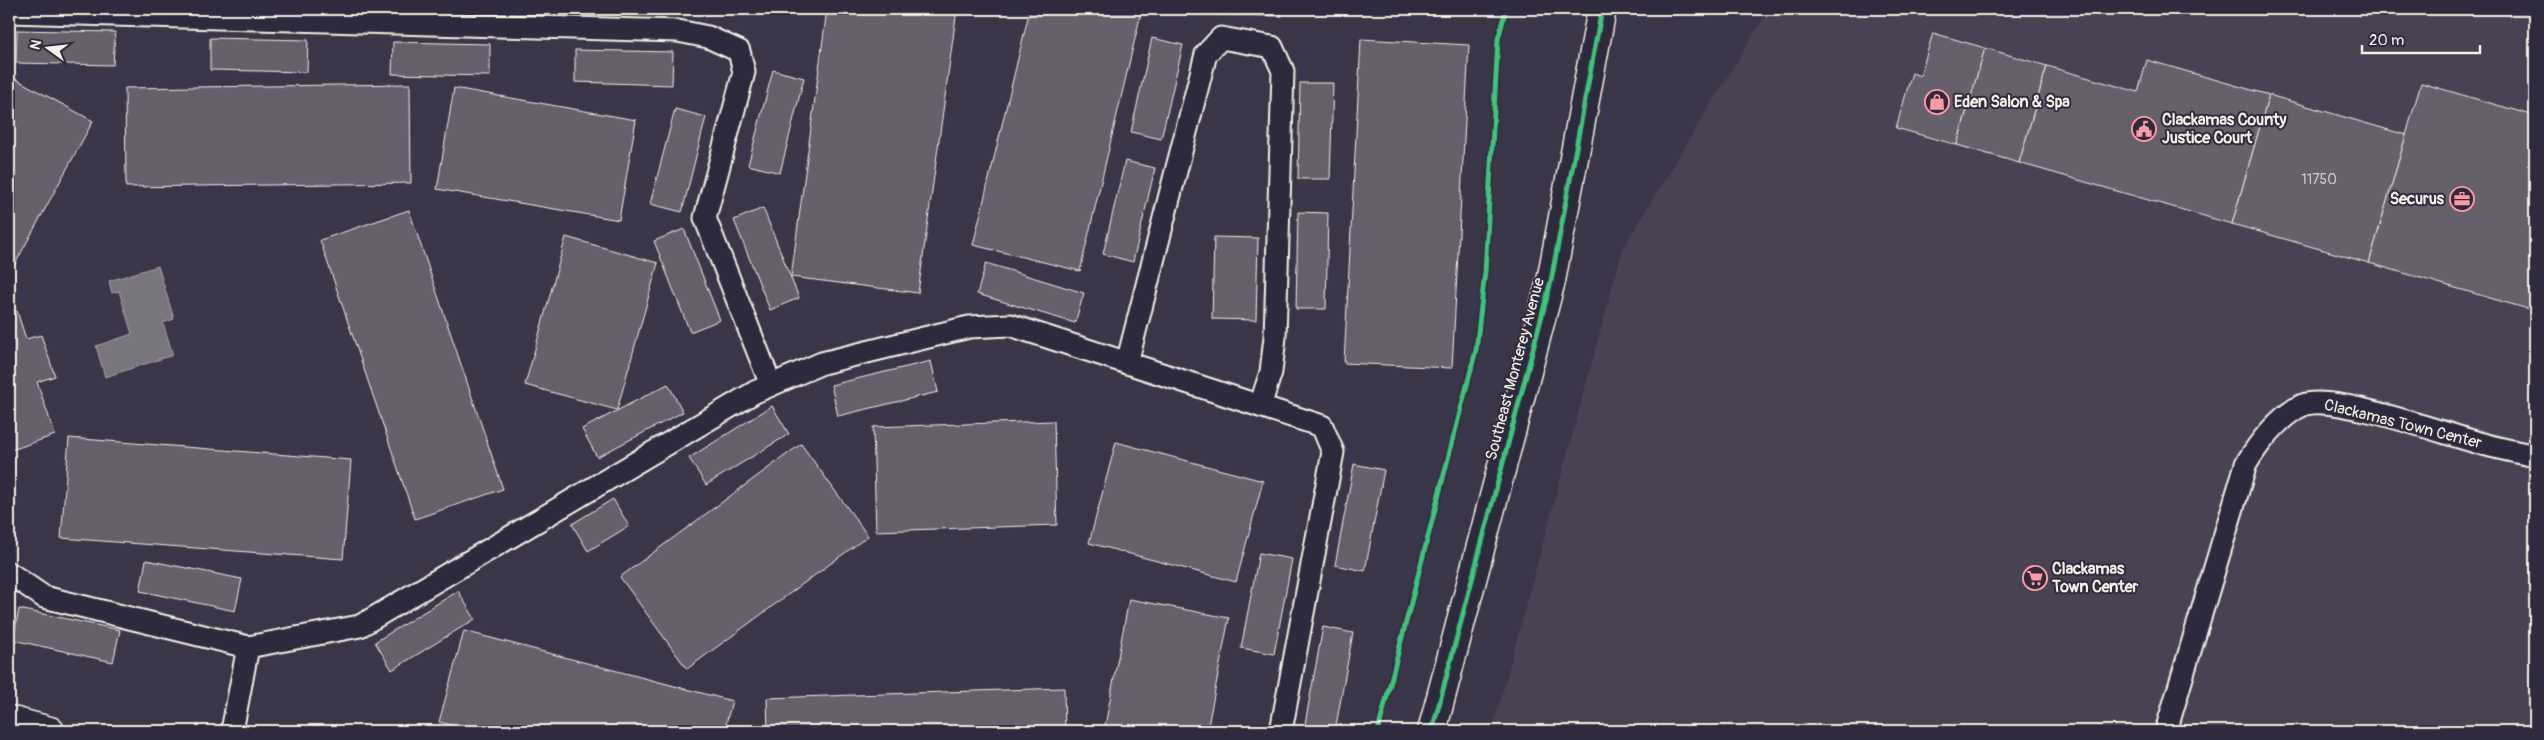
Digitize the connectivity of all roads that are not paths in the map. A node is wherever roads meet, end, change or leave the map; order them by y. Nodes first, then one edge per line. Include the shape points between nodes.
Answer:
1 (1602, 9) edge
2 (9, 12) edge
3 (1127, 363) junction
4 (771, 385) junction
5 (1260, 406) junction
6 (2535, 456) edge
7 (9, 573) edge
8 (248, 647) junction
9 (9, 720) edge
10 (50, 731) edge
11 (232, 731) edge
12 (1281, 731) edge
13 (1432, 731) edge
14 (2166, 731) edge

1 - 13 main road, Southeast Monterey Avenue via 1551,281
2 - 4 lane via 678,31 708,38 739,51 744,72 705,218
3 - 4 lane via 1010,325 969,327 822,363
3 - 5 lane
3 - 5 lane via 1206,54 1221,38 1272,47 1283,71 1276,327 1271,372
4 - 8 lane via 360,626
5 - 12 lane via 1322,426 1333,452
6 - 14 lane, Clackamas Town Center via 2372,412 2320,402 2295,411 2261,440 2246,464
7 - 8 lane via 44,597
8 - 11 lane
9 - 10 main road

